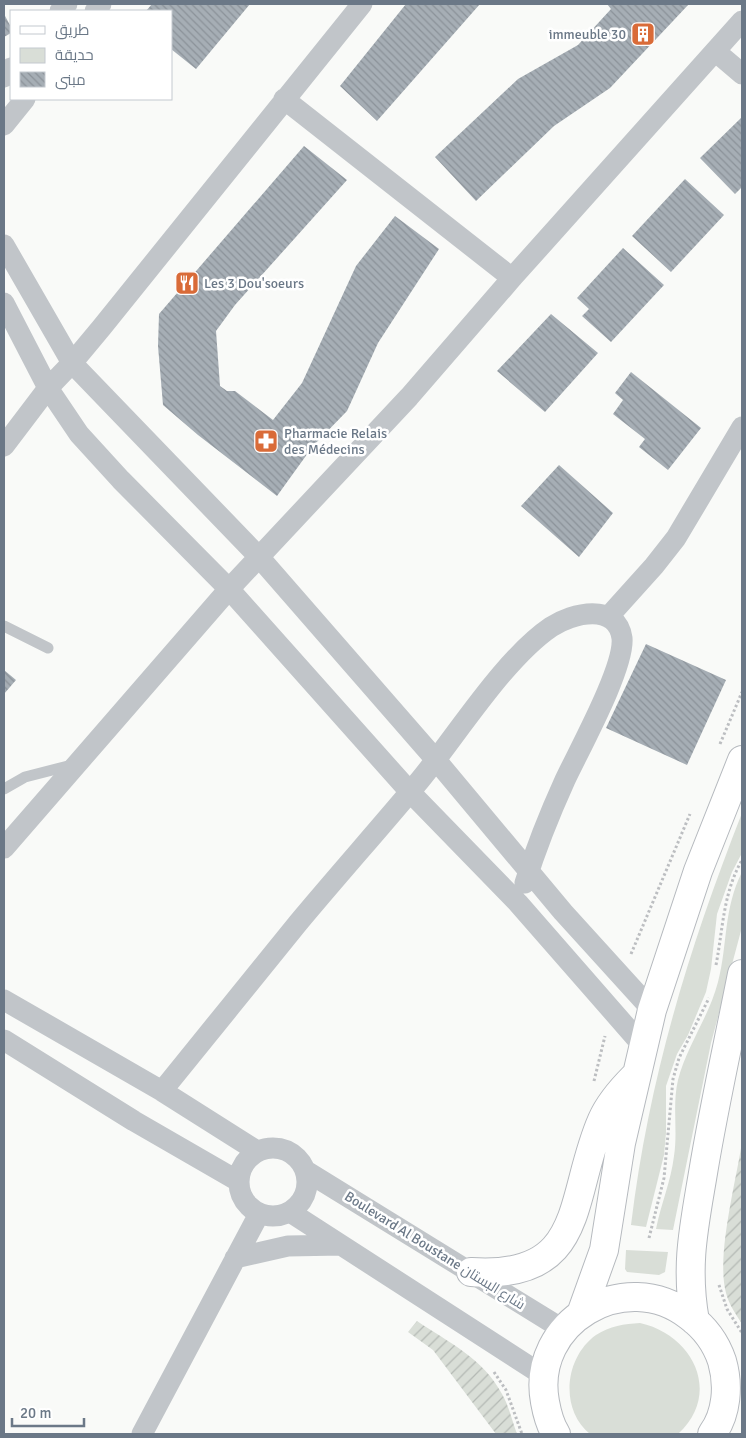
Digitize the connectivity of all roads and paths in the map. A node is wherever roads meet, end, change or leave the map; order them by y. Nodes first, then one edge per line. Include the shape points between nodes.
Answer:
1 (362, 4) edge
2 (736, 4) edge
3 (742, 9) edge
4 (742, 21) edge
5 (715, 51) junction
6 (742, 74) edge
7 (284, 99) junction
8 (24, 100) edge
9 (4, 125) edge
10 (4, 245) edge
11 (512, 278) junction
12 (4, 303) edge
13 (72, 363) junction
14 (48, 388) junction
15 (742, 427) edge
16 (4, 446) edge
17 (259, 557) junction
18 (229, 589) junction
19 (609, 616) junction
20 (4, 626) edge
21 (48, 648) dead end
22 (742, 692) edge
23 (719, 746) dead end
24 (436, 760) junction
25 (742, 760) edge
26 (77, 764) junction
27 (4, 789) edge
28 (410, 792) junction
29 (693, 808) dead end
30 (4, 848) edge
31 (742, 860) edge
32 (528, 871) junction
33 (518, 903) junction
34 (716, 969) dead end
35 (742, 974) edge
36 (623, 977) junction
37 (710, 995) dead end
38 (4, 1000) edge
39 (612, 1010) junction
40 (652, 1010) junction
41 (4, 1040) edge
42 (643, 1046) junction
43 (637, 1075) junction
44 (593, 1085) dead end
45 (162, 1091) junction
46 (256, 1152) junction
47 (306, 1171) junction
48 (238, 1181) junction
49 (290, 1212) junction
50 (259, 1214) junction
51 (649, 1238) dead end
52 (342, 1245) junction
53 (235, 1258) junction
54 (471, 1272) junction
55 (718, 1282) dead end
56 (696, 1321) junction
57 (573, 1322) junction
58 (742, 1334) edge
59 (491, 1369) dead end
60 (544, 1376) junction
61 (142, 1434) edge
62 (522, 1434) edge
63 (556, 1434) edge
64 (712, 1434) edge

1 - 7 street
2 - 3 street
4 - 5 street
5 - 6 street
5 - 11 street
7 - 11 street
7 - 13 street
8 - 9 street
10 - 13 street
11 - 17 street via 409,397
12 - 14 street
13 - 14 street
13 - 17 street
14 - 16 street
14 - 18 street via 91,447
15 - 19 street via 676,538
17 - 18 street
17 - 24 street
18 - 26 street
18 - 28 street
19 - 24 street via 583,614 564,620 529,645
19 - 32 street via 617,624 622,641 616,667
20 - 21 lane
22 - 23 path
24 - 28 street
24 - 32 street
25 - 40 main road via 698,871
26 - 27 lane via 25,777
26 - 30 street
28 - 33 street
28 - 45 street via 297,924
29 - 36 path
31 - 34 path via 728,892 722,917
32 - 33 street
32 - 36 street
33 - 39 street
35 - 56 main road via 707,1145 691,1243 689,1281
36 - 40 street
37 - 51 path via 679,1058 673,1079 664,1178
38 - 45 street
39 - 42 street
39 - 44 path
40 - 42 main road
41 - 48 street
42 - 43 main road
43 - 54 main road via 613,1101 603,1119 569,1227 552,1250 540,1260 512,1272
43 - 57 main road via 621,1143 604,1250
45 - 46 street
46 - 47 street via 268,1148 286,1150 300,1160
46 - 48 street via 247,1159
47 - 49 street via 306,1194
47 - 54 street, Boulevard Al Boustane شارع البستان
48 - 50 street via 244,1200
49 - 50 street via 269,1216
49 - 52 street
50 - 53 street
52 - 53 street via 288,1246
52 - 60 street
53 - 61 street
54 - 57 street, Boulevard Al Boustane شارع البستان
55 - 58 path via 727,1309
56 - 57 main road via 679,1308 640,1296 606,1301
56 - 64 main road via 719,1353 725,1372 722,1412
57 - 60 main road via 547,1360
59 - 62 path via 506,1390
60 - 63 main road via 543,1395

